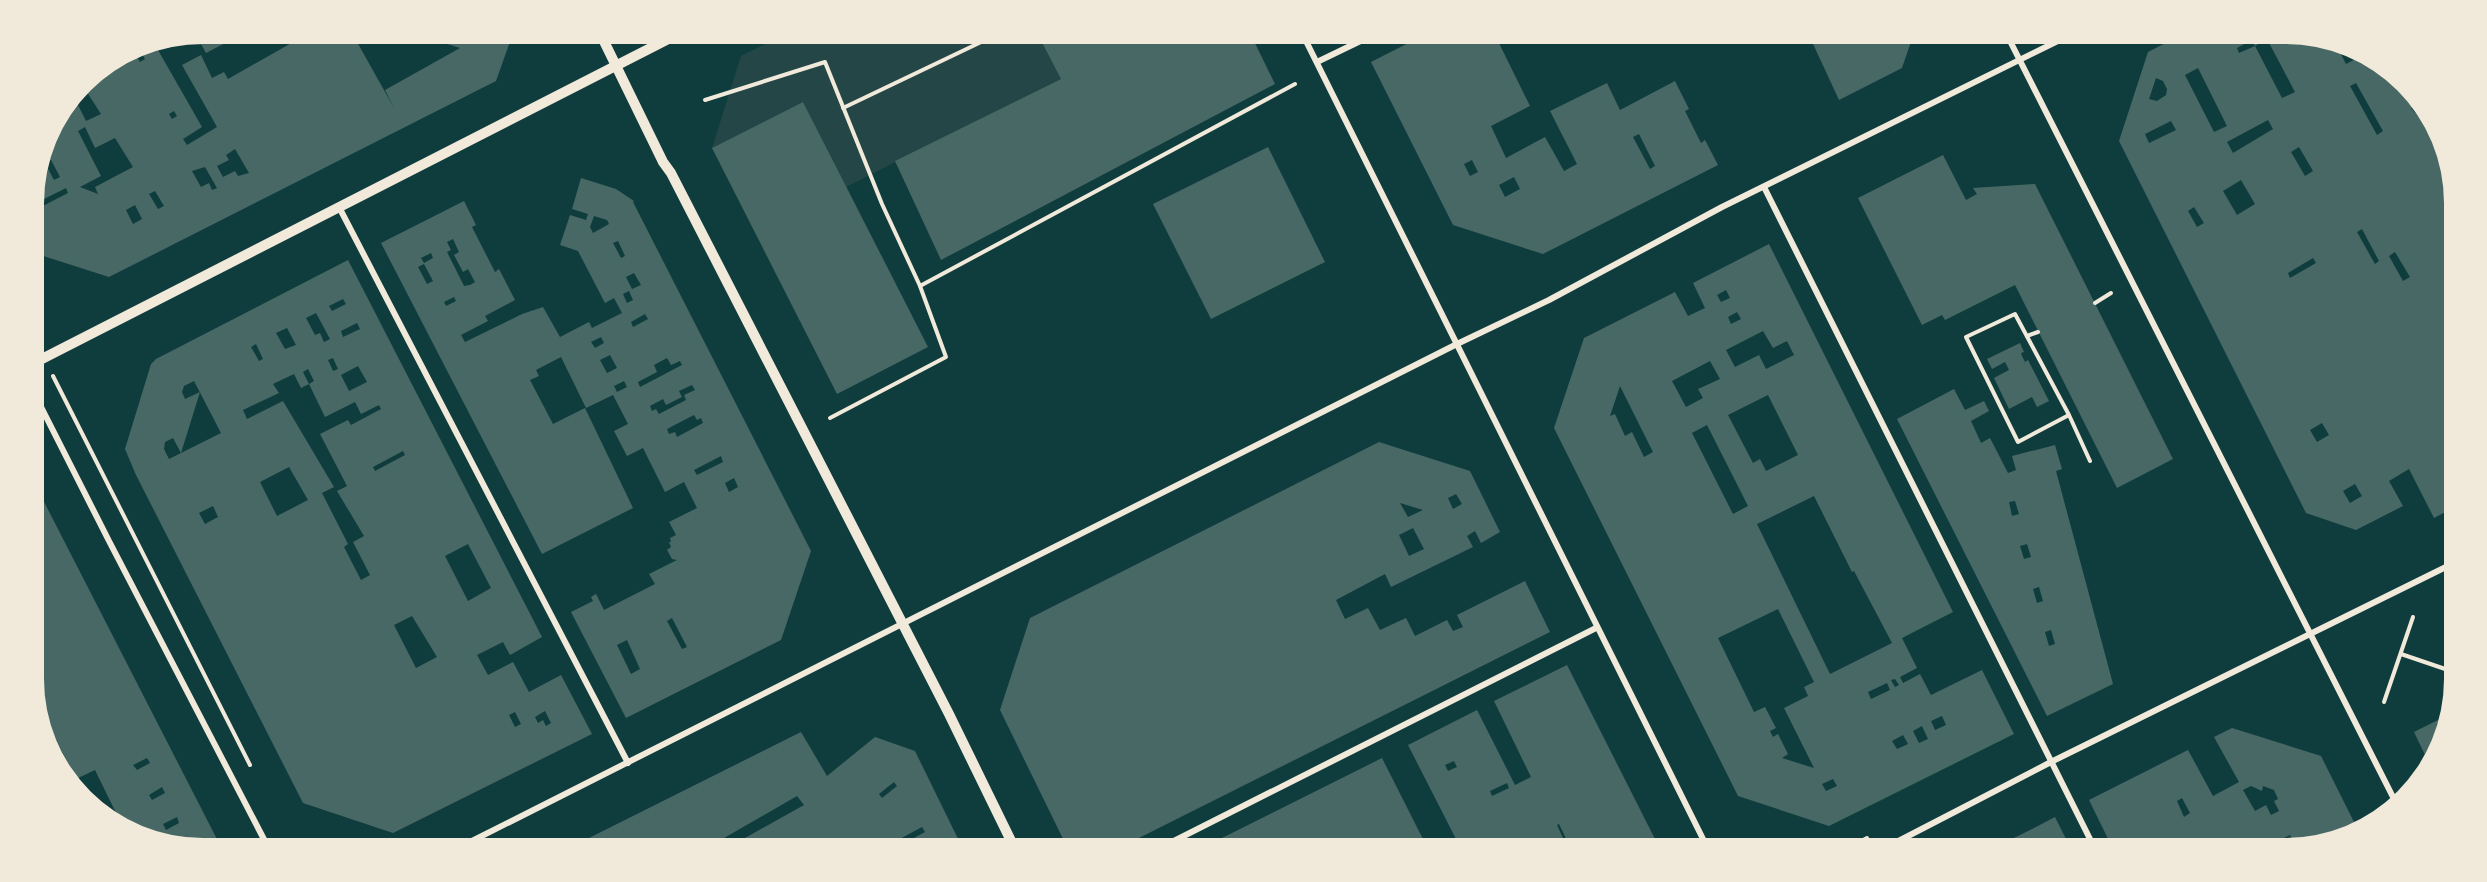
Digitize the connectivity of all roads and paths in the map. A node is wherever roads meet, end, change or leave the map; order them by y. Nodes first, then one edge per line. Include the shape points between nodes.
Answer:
1 (606, 44) edge
2 (658, 44) edge
3 (977, 44) edge
4 (1308, 44) edge
5 (1354, 44) edge
6 (2011, 44) edge
7 (2052, 44) edge
8 (2019, 60) junction
9 (1317, 62) junction
10 (616, 65) junction
11 (1295, 84) dead end
12 (705, 100) dead end
13 (843, 108) junction
14 (1764, 187) junction
15 (339, 206) junction
16 (920, 286) junction
17 (2110, 293) dead end
18 (2095, 303) dead end
19 (2038, 332) dead end
20 (2027, 336) junction
21 (1457, 344) junction
22 (44, 358) edge
23 (44, 412) edge
24 (71, 412) dead end
25 (2069, 415) junction
26 (830, 418) dead end
27 (2090, 461) dead end
28 (2444, 568) edge
29 (2413, 617) dead end
30 (903, 625) junction
31 (1596, 628) junction
32 (2310, 634) junction
33 (2400, 654) junction
34 (2444, 669) edge
35 (2384, 702) dead end
36 (2051, 762) junction
37 (628, 763) junction
38 (251, 767) dead end
39 (2392, 796) edge
40 (263, 838) edge
41 (478, 838) edge
42 (1010, 838) edge
43 (1180, 838) edge
44 (1702, 838) edge
45 (1904, 838) edge
46 (2089, 838) edge

1 - 10 street
2 - 10 street
3 - 13 path
4 - 9 street
5 - 9 street
6 - 8 street
7 - 8 street
8 - 14 street
8 - 32 street
9 - 21 street
10 - 15 street
10 - 30 street
11 - 16 path
12 - 13 path via 825,62
13 - 16 path
14 - 21 street
14 - 36 street
15 - 22 street
15 - 37 street
16 - 26 path via 946,357
17 - 18 path
19 - 20 path
20 - 25 path
20 - 25 path via 2015,314 1966,337 2018,442
21 - 30 street
21 - 31 street
23 - 40 street
24 - 38 path
25 - 27 path
28 - 32 street
29 - 33 path
30 - 37 street
30 - 42 street
31 - 43 street
31 - 44 street
32 - 36 street
32 - 39 street
33 - 34 path
33 - 35 path
36 - 45 street
36 - 46 street
37 - 41 street

